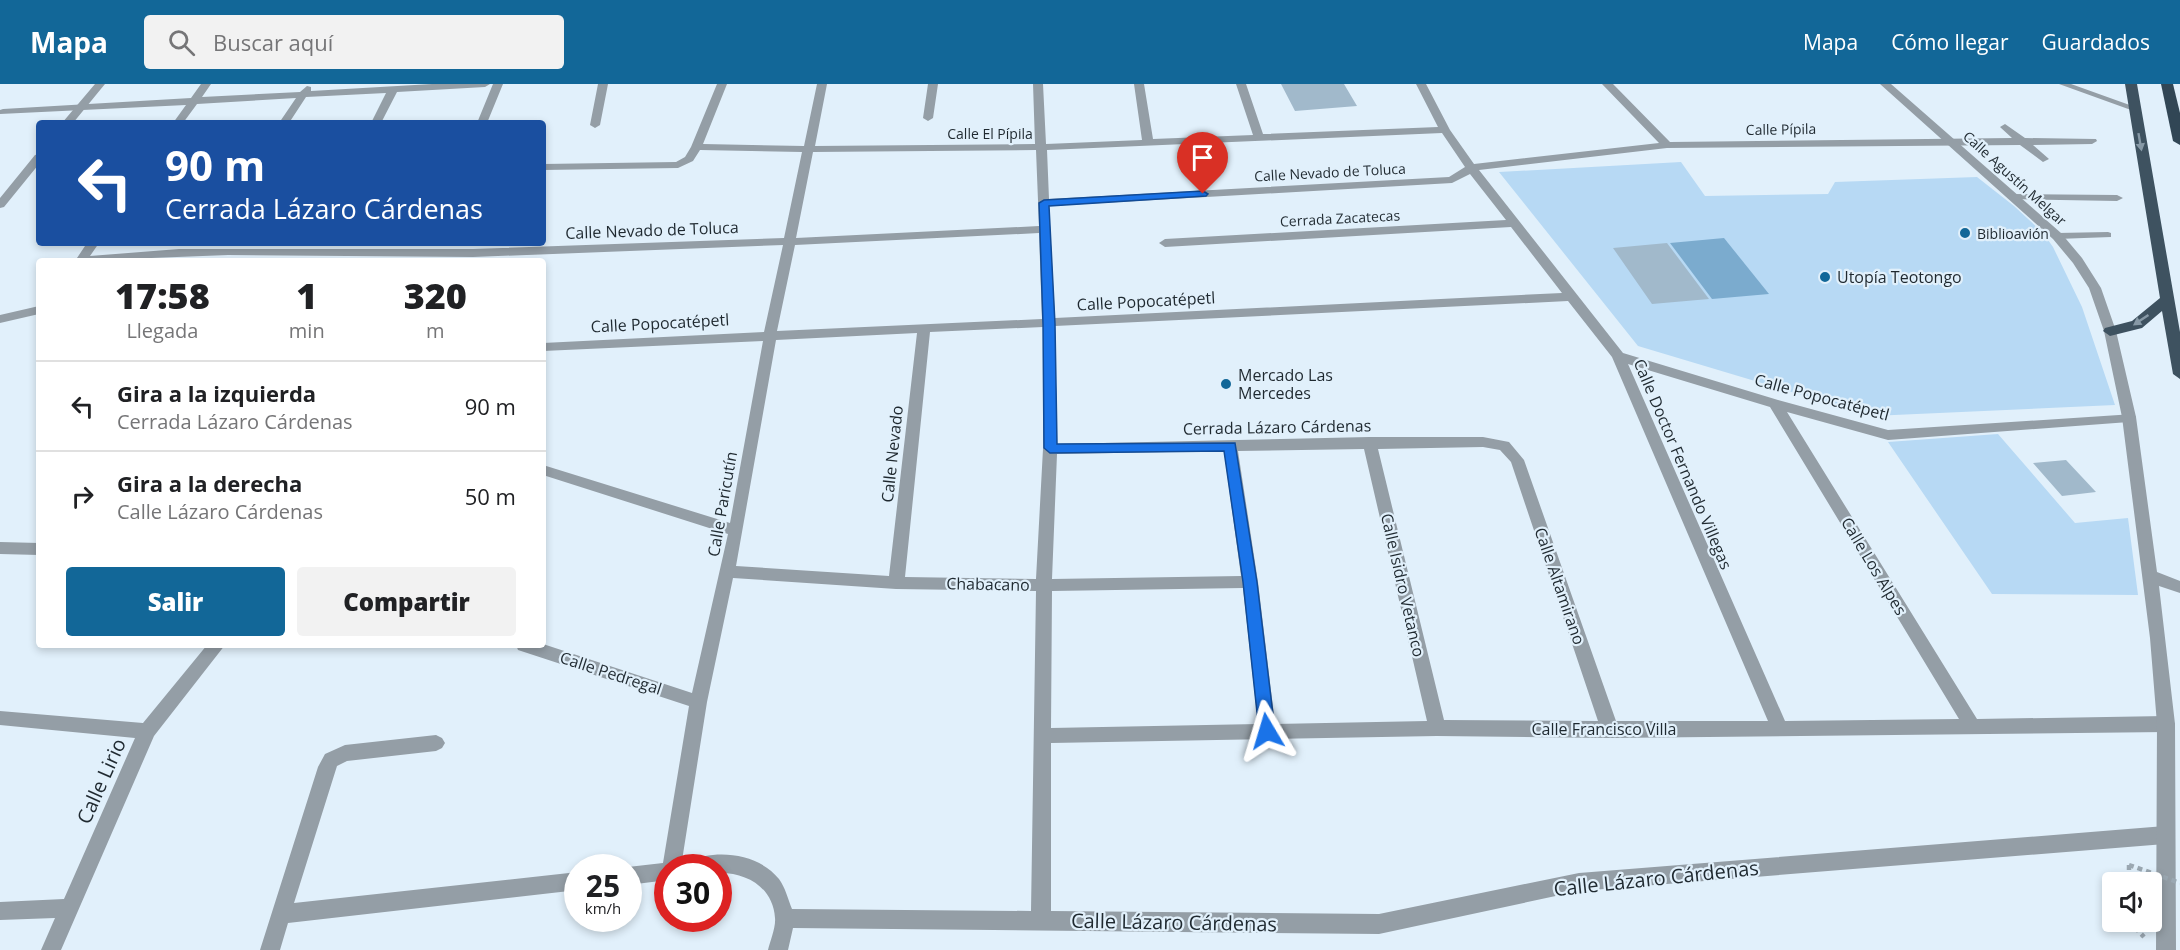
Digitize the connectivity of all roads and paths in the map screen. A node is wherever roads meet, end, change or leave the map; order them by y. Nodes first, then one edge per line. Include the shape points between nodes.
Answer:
1 (100, 84) edge
2 (206, 84) edge
3 (310, 84) edge
4 (485, 84) edge
5 (498, 84) edge
6 (603, 84) edge
7 (722, 84) edge
8 (822, 84) edge
9 (933, 84) edge
10 (1038, 84) edge
11 (1138, 84) edge
12 (1241, 84) edge
13 (1421, 84) edge
14 (1608, 84) edge
15 (1612, 84) edge
16 (1885, 84) edge
17 (2063, 84) edge
18 (2131, 84) edge
19 (2168, 84) edge
20 (421, 86) edge
21 (393, 89) junction
22 (303, 95) junction
23 (193, 101) junction
24 (79, 108) junction
25 (2134, 108) junction
26 (3, 112) dead end
27 (928, 118) dead end
28 (69, 120) edge
29 (180, 120) edge
30 (286, 120) edge
31 (378, 120) edge
32 (483, 120) edge
33 (595, 125) dead end
34 (2004, 127) dead end
35 (1445, 130) junction
36 (1259, 138) junction
37 (2092, 141) dead end
38 (2180, 141) edge
39 (1952, 142) junction
40 (2025, 143) junction
41 (1148, 144) junction
42 (1666, 145) junction
43 (696, 147) junction
44 (1042, 147) junction
45 (809, 149) junction
46 (2043, 159) dead end
47 (36, 162) edge
48 (546, 167) edge
49 (1472, 168) junction
50 (2014, 197) junction
51 (2117, 198) dead end
52 (1044, 203) junction
53 (0, 205) edge
54 (1516, 223) junction
55 (1045, 229) junction
56 (2108, 235) dead end
57 (2057, 236) junction
58 (789, 241) junction
59 (1165, 243) dead end
60 (225, 248) edge
61 (191, 252) edge
62 (102, 258) edge
63 (1570, 297) junction
64 (2167, 300) junction
65 (36, 311) edge
66 (0, 319) edge
67 (1049, 324) junction
68 (924, 329) junction
69 (2110, 331) junction
70 (770, 335) junction
71 (546, 347) edge
72 (1618, 356) junction
73 (2180, 374) edge
74 (1775, 404) junction
75 (2129, 417) junction
76 (1369, 442) junction
77 (1230, 446) junction
78 (1504, 446) joint
79 (1050, 448) junction
80 (546, 472) edge
81 (736, 531) junction
82 (0, 548) edge
83 (36, 549) edge
84 (728, 572) junction
85 (2150, 576) junction
86 (1250, 582) junction
87 (896, 583) junction
88 (1044, 585) junction
89 (2180, 587) edge
90 (215, 648) edge
91 (533, 648) edge
92 (698, 702) junction
93 (0, 718) edge
94 (2166, 724) junction
95 (1973, 727) junction
96 (1437, 728) junction
97 (1780, 729) junction
98 (1610, 730) junction
99 (147, 731) junction
100 (1267, 731) junction
101 (1042, 736) junction
102 (436, 743) dead end
103 (2165, 835) junction
104 (674, 854) edge
105 (732, 864) edge
106 (2129, 872) edge
107 (2149, 872) edge
108 (2162, 877) edge
109 (564, 883) edge
110 (2180, 883) edge
111 (69, 908) junction
112 (0, 912) edge
113 (281, 914) junction
114 (784, 918) junction
115 (1041, 921) junction
116 (51, 950) edge
117 (270, 950) edge
118 (778, 950) edge
119 (2166, 950) edge

1 - 24 street
2 - 23 street
3 - 22 street
4 - 20 street
5 - 32 street
6 - 33 street
7 - 43 street
8 - 45 street, Calle Paricutín
9 - 27 street
10 - 44 street
11 - 41 street
12 - 36 street
13 - 35 street, Calle Doctor Fernando Villegas
14 - 15 street
14 - 42 street
16 - 39 street, Calle Agustín Melgar
17 - 25 lane
18 - 25 highway
19 - 38 highway
20 - 21 street
21 - 22 street
21 - 31 street
22 - 23 street
22 - 30 street
23 - 24 street
23 - 29 street
24 - 26 street
24 - 28 street
25 -> 64 highway
34 - 40 street
35 - 36 street, Calle El Pípila
35 - 49 street, Calle Doctor Fernando Villegas
36 - 41 street, Calle El Pípila
37 - 40 street, Calle Pípila
39 - 40 street, Calle Pípila
39 - 42 street, Calle Pípila
39 - 50 street, Calle Agustín Melgar
40 - 46 street
41 - 44 street, Calle El Pípila
42 - 49 street, Calle Pípila
43 - 45 street, Calle El Pípila
43 - 48 street via 689,159 678,165
44 - 45 street, Calle El Pípila
44 - 52 street
45 - 58 street, Calle Paricutín
47 - 53 street
49 - 52 street, Calle Nevado de Toluca via 1452,180
49 - 54 street, Calle Doctor Fernando Villegas
50 - 51 street
50 - 57 street, Calle Agustín Melgar
52 - 55 street
54 - 59 street, Cerrada Zacatecas
54 - 63 street, Calle Doctor Fernando Villegas
55 - 58 street, Calle Nevado de Toluca
55 - 67 street
56 - 57 lane
57 - 69 street, Calle Agustín Melgar via 2095,288
58 - 60 street, Calle Nevado de Toluca via 472,254
58 - 70 street, Calle Paricutín
60 - 61 street, Calle Nevado de Toluca
61 - 62 street, Calle Nevado de Toluca
63 - 67 street, Calle Popocatépetl
63 - 72 street, Calle Doctor Fernando Villegas
64 -> 69 highway via 2137,325
64 - 73 highway
65 - 66 street
67 - 68 street, Calle Popocatépetl
67 - 79 street
68 - 70 street, Calle Popocatépetl
68 - 87 street, Calle Nevado
69 - 75 street, Calle Agustín Melgar
70 - 71 street, Calle Popocatépetl
70 - 81 street, Calle Paricutín
72 - 74 street, Calle Popocatépetl
72 - 97 street, Calle Doctor Fernando Villegas
74 - 75 street, Calle Popocatépetl via 1888,435
74 - 95 street, Calle Los Alpes
75 - 85 street, Calle Agustín Melgar
76 - 77 street, Cerrada Lázaro Cárdenas
76 - 78 street, Cerrada Lázaro Cárdenas via 1483,442
76 - 96 street, Calle Isidro Vetanco
77 - 79 street, Cerrada Lázaro Cárdenas
77 - 86 street
78 - 98 street, Calle Altamirano via 1517,460
79 - 88 street
80 - 81 street
81 - 84 street, Calle Paricutín
82 - 83 street
84 - 87 street, Chabacano
84 - 92 street, Calle Paricutín
85 - 89 street
85 - 94 street, Calle Agustín Melgar
86 - 88 street, Chabacano
86 - 100 street
87 - 88 street, Chabacano
88 - 101 street
90 - 99 street, Calle Lirio
91 - 92 street, Calle Pedregal
92 - 104 street, Calle Paricutín
93 - 99 street
94 - 95 street, Calle Francisco Villa
94 - 103 street, Calle Agustín Melgar
95 - 97 street, Calle Francisco Villa
96 - 98 street, Calle Francisco Villa
96 - 100 street, Calle Francisco Villa
97 - 98 street, Calle Francisco Villa
99 - 111 street, Calle Lirio
100 - 101 street, Calle Francisco Villa
101 - 115 street
102 - 113 street via 352,751 332,760
103 - 115 street, Calle Lázaro Cárdenas via 1579,882 1379,924
103 - 119 street, Calle Agustín Melgar
105 - 114 street via 745,865 772,884
106 - 107 path, bridge via 2129,865
108 - 110 path, bridge
109 - 113 street
111 - 112 street
111 - 116 street, Calle Lirio
113 - 117 street
114 - 115 street, Calle Lázaro Cárdenas
114 - 118 street

